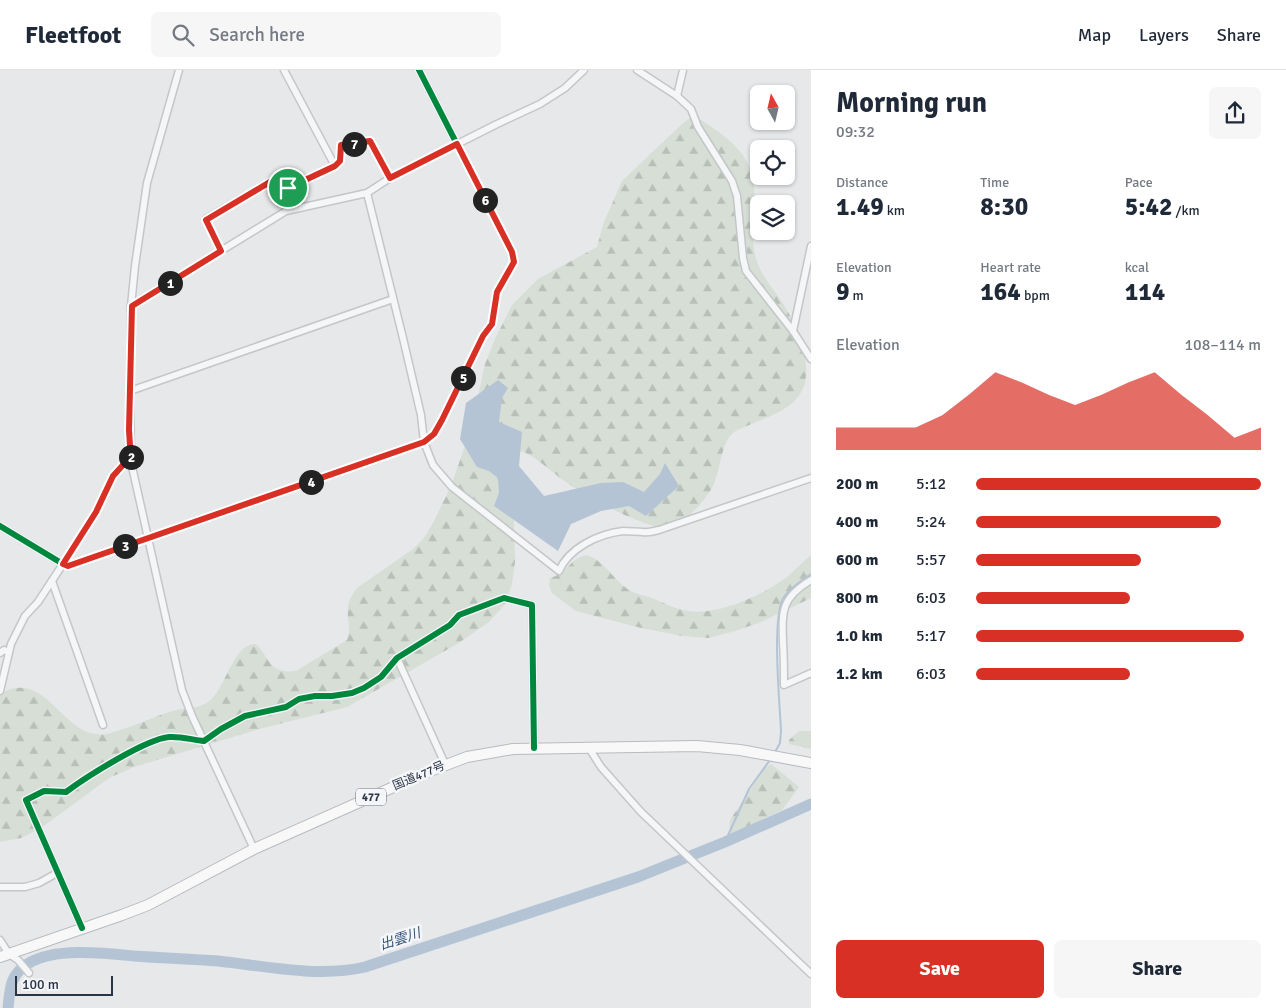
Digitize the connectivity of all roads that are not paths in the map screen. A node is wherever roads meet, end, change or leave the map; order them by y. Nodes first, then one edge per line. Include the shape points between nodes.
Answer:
1 (179, 70) edge
2 (284, 70) edge
3 (419, 70) edge
4 (584, 70) edge
5 (638, 70) edge
6 (683, 70) edge
7 (677, 96) junction
8 (457, 144) junction
9 (335, 166) junction
10 (390, 178) junction
11 (367, 193) junction
12 (811, 246) edge
13 (221, 251) junction
14 (393, 299) junction
15 (132, 306) junction
16 (793, 331) junction
17 (811, 359) edge
18 (130, 391) junction
19 (424, 442) junction
20 (131, 462) junction
21 (811, 478) edge
22 (0, 526) edge
23 (149, 538) junction
24 (63, 564) junction
25 (811, 580) edge
26 (52, 581) junction
27 (9, 652) junction
28 (0, 653) edge
29 (397, 658) junction
30 (811, 673) edge
31 (0, 691) edge
32 (103, 725) dead end
33 (204, 741) junction
34 (534, 748) junction
35 (589, 748) junction
36 (811, 763) edge
37 (445, 764) junction
38 (254, 849) junction
39 (57, 873) junction
40 (0, 887) edge
41 (82, 928) junction
42 (0, 940) edge
43 (4, 955) edge
44 (29, 973) dead end
45 (811, 974) edge

1 - 15 street via 147,183
2 - 9 street
3 - 8 street
4 - 8 street via 565,88 540,104
5 - 7 street
6 - 7 street
7 - 16 street via 691,109 698,127 732,181 737,196 746,271
8 - 10 street
8 - 19 street via 512,252 514,262 497,292 492,324 434,434
9 - 10 street via 340,161 341,145 370,141
9 - 13 street via 288,188 284,177 280,176 206,220
10 - 11 street
11 - 13 street via 286,212
11 - 14 street
12 - 16 street
13 - 15 street
14 - 18 street
14 - 19 street via 421,415
15 - 18 street
16 - 17 street
18 - 20 street
19 - 21 street via 433,465 452,487 559,571 571,553 606,536 624,531 645,533 659,530
19 - 23 street
20 - 23 street
20 - 24 street via 123,465 113,476 96,512
22 - 24 street
23 - 24 street via 68,566
23 - 33 street via 182,690
24 - 26 street
25 - 30 street via 792,594 785,605 782,620 784,685
26 - 27 street via 25,616
26 - 32 street
27 - 28 street via 4,650
27 - 31 street
29 - 33 street via 381,677 364,688 352,693 300,699 286,707 246,716
29 - 34 street via 450,625 459,615 504,598 532,605
29 - 37 street
33 - 38 street
33 - 39 street via 169,737 148,743 66,792 44,791 26,800
34 - 35 highway, 国道477号 / 477
34 - 37 highway, 国道477号 / 477 via 490,752
35 - 36 highway, 国道477号 / 477 via 697,746
35 - 45 street via 601,767 641,812
37 - 38 highway, 国道477号 / 477
38 - 41 highway, 国道477号 / 477 via 148,904
39 - 40 street via 38,883
39 - 41 street
41 - 43 highway, 国道477号 / 477
42 - 43 street
43 - 44 street via 18,960

